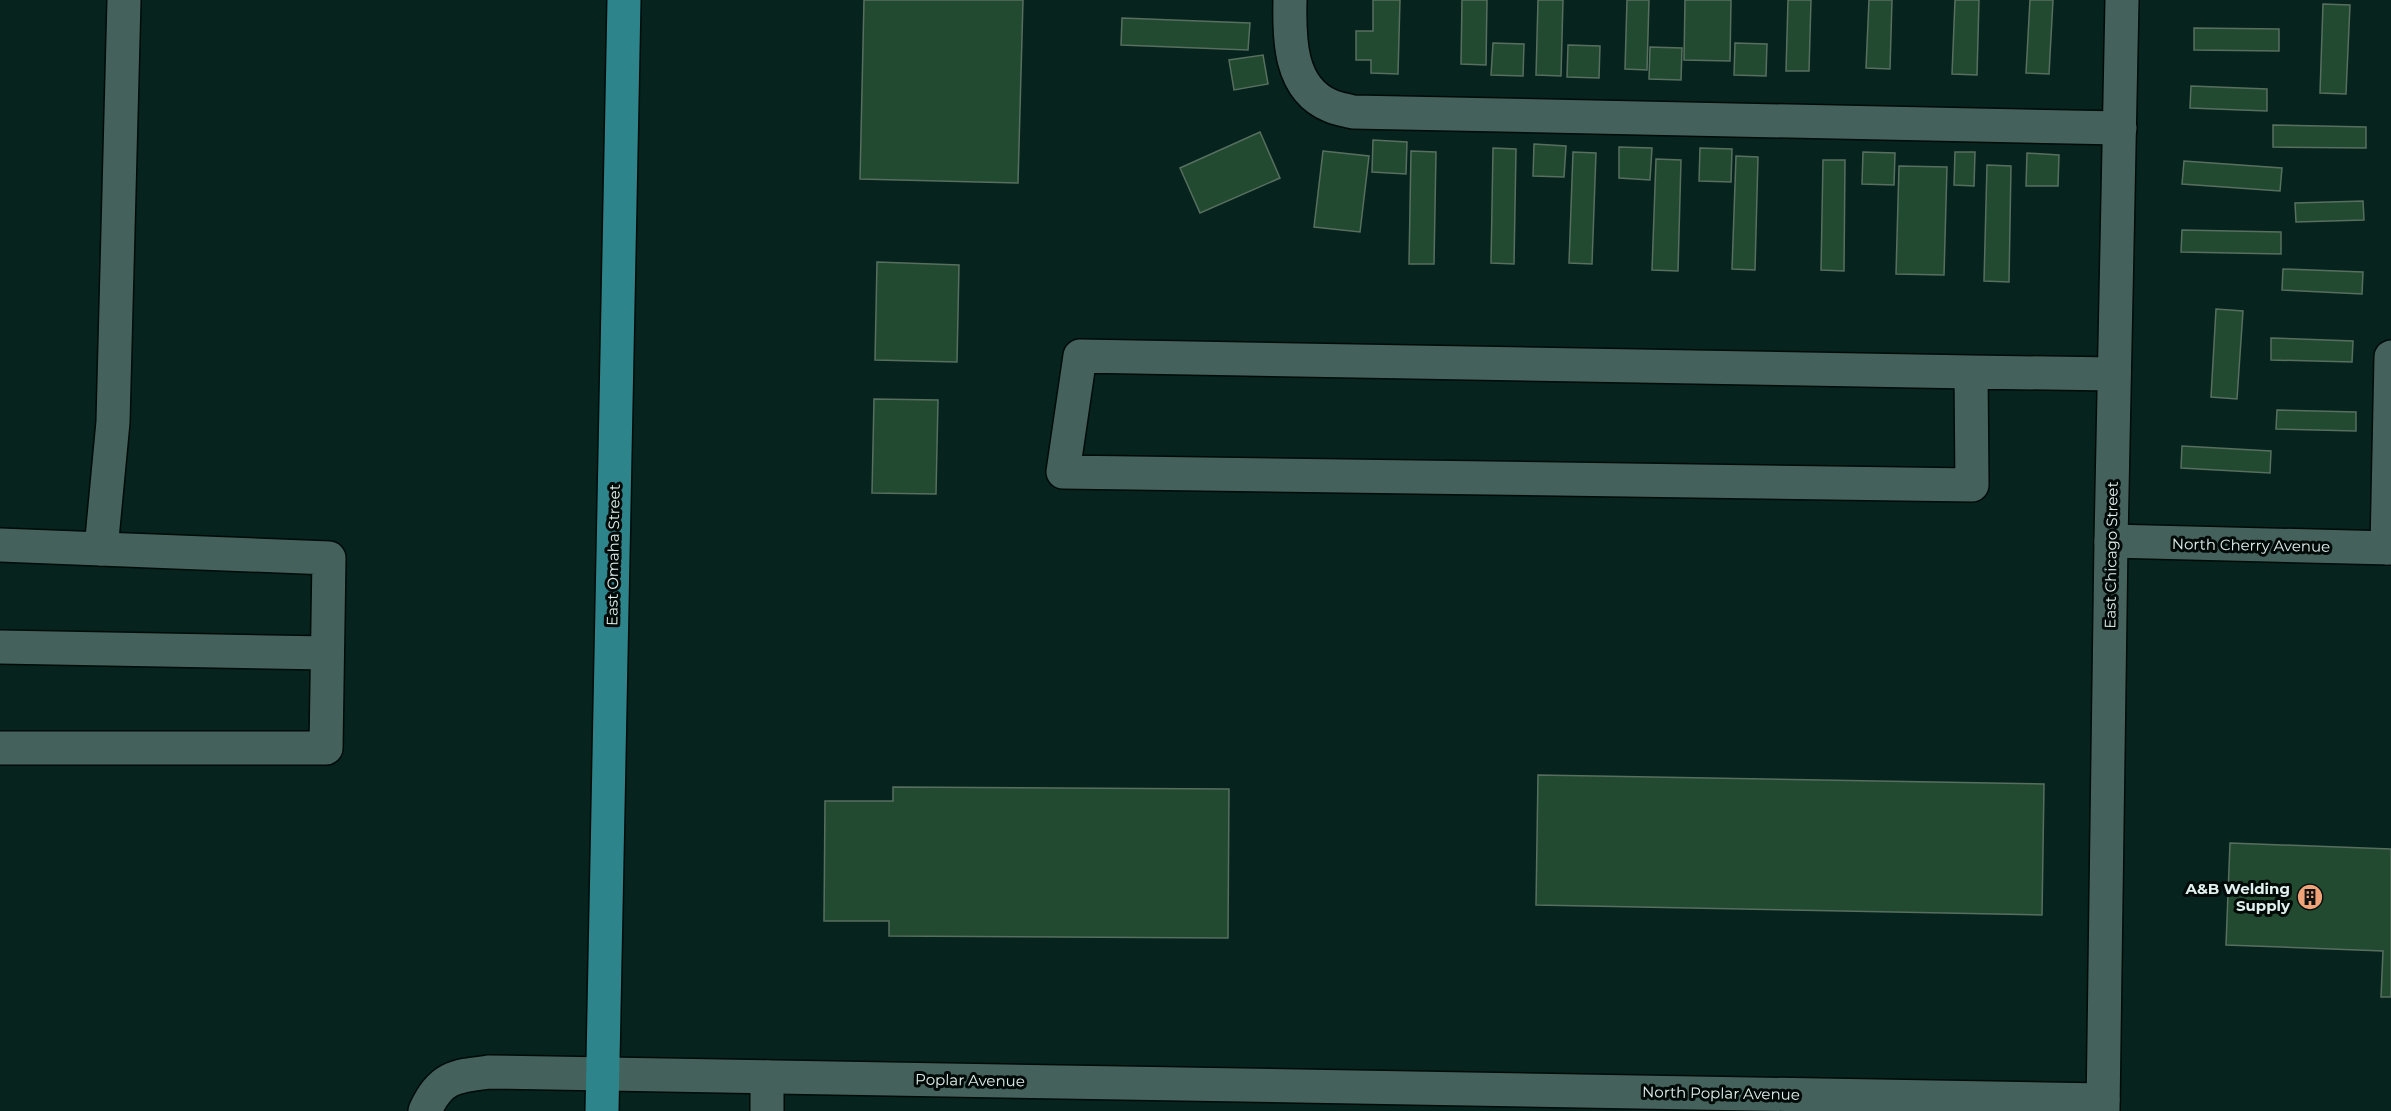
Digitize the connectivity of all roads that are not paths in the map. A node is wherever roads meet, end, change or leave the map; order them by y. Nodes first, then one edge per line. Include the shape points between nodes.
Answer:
1 (124, 0) edge
2 (624, 0) edge
3 (1290, 0) edge
4 (2122, 0) edge
5 (2120, 128) junction
6 (2391, 357) edge
7 (1971, 372) junction
8 (2114, 374) junction
9 (2110, 541) junction
10 (0, 545) edge
11 (2389, 548) edge
12 (101, 549) junction
13 (0, 647) edge
14 (327, 653) junction
15 (0, 748) edge
16 (603, 1074) junction
17 (766, 1077) junction
18 (1338, 1086) joint
19 (1147, 1097) edge
20 (2103, 1106) edge
21 (425, 1111) edge
22 (602, 1111) edge
23 (767, 1111) edge

1 - 12 street via 113,422
2 - 16 main road, East Omaha Street
3 - 5 street via 1289,33 1301,79 1330,106 1353,112
4 - 5 street, East Chicago Street
5 - 8 street, East Chicago Street
6 - 11 street
7 - 7 street via 1080,356 1063,472 1972,484
7 - 8 street
8 - 9 street, East Chicago Street
9 - 11 street, North Cherry Avenue
9 - 20 street, East Chicago Street
10 - 12 street
12 - 14 street via 329,558
13 - 14 street
14 - 15 street via 326,748
16 - 17 street, Poplar Avenue
16 - 21 street, Poplar Avenue via 489,1072 453,1076 431,1096
16 - 22 main road, East Omaha Street
17 - 19 street, Poplar Avenue
17 - 23 street
18 - 19 street, Poplar Avenue
18 - 20 street, North Poplar Avenue

